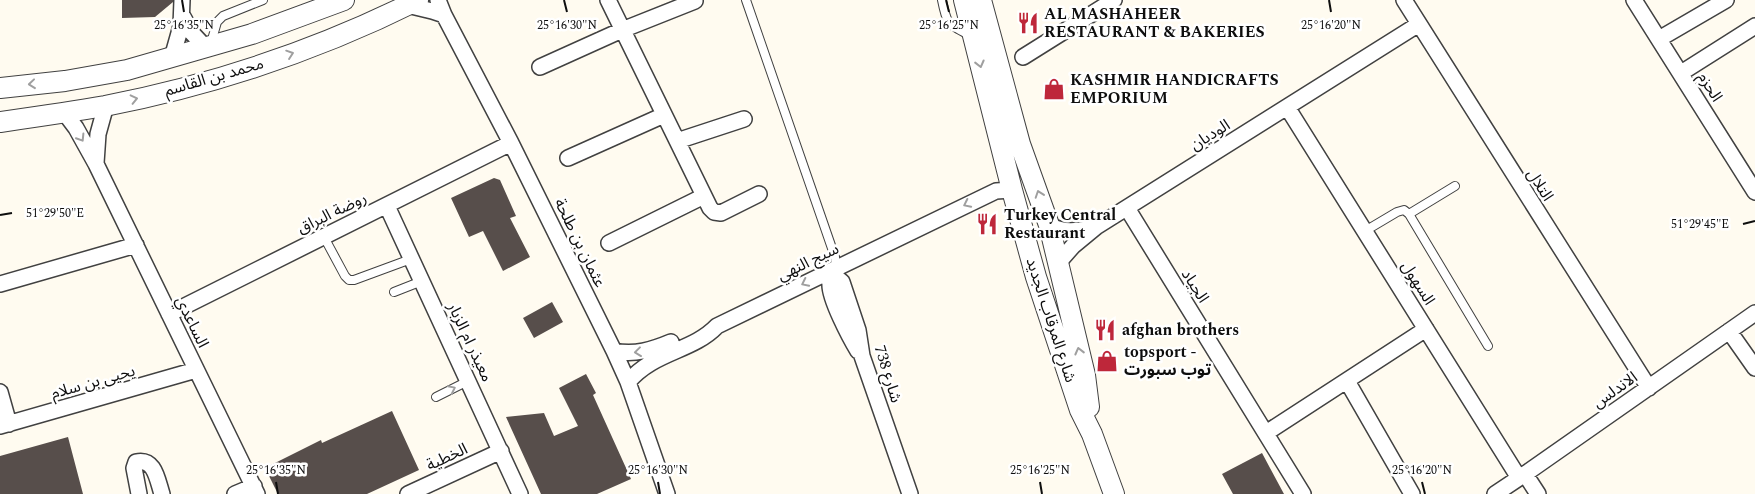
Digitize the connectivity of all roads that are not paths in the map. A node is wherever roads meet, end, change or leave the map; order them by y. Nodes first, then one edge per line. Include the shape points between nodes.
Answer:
1 (182, 0) edge
2 (263, 0) edge
3 (344, 0) edge
4 (438, 0) edge
5 (608, 0) edge
6 (695, 0) edge
7 (746, 0) edge
8 (942, 0) edge
9 (964, 0) edge
10 (981, 0) edge
11 (1114, 0) edge
12 (1404, 0) edge
13 (1634, 0) edge
14 (1726, 0) edge
15 (412, 3) edge
16 (182, 15) junction
17 (444, 15) junction
18 (1419, 24) junction
19 (1755, 26) edge
20 (622, 30) junction
21 (974, 38) junction
22 (1659, 39) junction
23 (208, 47) junction
24 (1023, 57) dead end
25 (172, 58) junction
26 (540, 67) dead end
27 (1681, 73) junction
28 (0, 88) edge
29 (106, 105) junction
30 (1287, 106) junction
31 (64, 112) junction
32 (664, 115) junction
33 (744, 119) dead end
34 (0, 122) edge
35 (677, 141) junction
36 (511, 143) junction
37 (568, 158) dead end
38 (96, 164) junction
39 (1455, 186) dead end
40 (1012, 190) junction
41 (1755, 192) edge
42 (759, 194) dead end
43 (704, 196) junction
44 (387, 206) junction
45 (1127, 208) junction
46 (1409, 214) junction
47 (1049, 225) junction
48 (1096, 227) junction
49 (1365, 231) junction
50 (324, 236) junction
51 (609, 243) dead end
52 (136, 245) junction
53 (411, 259) junction
54 (1058, 263) junction
55 (830, 272) junction
56 (422, 281) junction
57 (0, 284) edge
58 (394, 292) dead end
59 (1068, 306) junction
60 (1755, 313) edge
61 (169, 314) junction
62 (717, 326) junction
63 (1426, 329) junction
64 (1730, 331) junction
65 (1488, 346) dead end
66 (614, 351) junction
67 (1755, 368) edge
68 (196, 370) junction
69 (468, 381) junction
70 (1347, 381) junction
71 (628, 382) junction
72 (1648, 388) junction
73 (0, 392) edge
74 (436, 397) dead end
75 (4, 425) edge
76 (1266, 433) junction
77 (1092, 434) junction
78 (501, 451) junction
79 (1522, 476) junction
80 (255, 490) edge
81 (140, 494) edge
82 (162, 494) edge
83 (235, 494) edge
84 (408, 494) edge
85 (520, 494) edge
86 (667, 494) edge
87 (910, 494) edge
88 (1114, 494) edge
89 (1303, 494) edge
90 (1412, 494) edge
91 (1495, 494) edge
92 (1538, 494) edge

1 - 16 street
2 - 23 lane via 223,16
3 - 23 street, محمد بن القاسم
4 - 17 street, عثمان بن طلحة
5 - 20 street
6 - 20 street
7 - 55 lane via 835,257
8 - 21 lane via 950,24
9 - 21 street, شارع المرقاب الجديد
47 -> 10 street, شارع المرقاب الجديد via 1020,144
11 - 24 street
12 - 18 street, التلال
13 - 22 street, الحزم
14 - 22 street
15 - 17 street
29 -> 15 street, محمد بن القاسم via 247,69 305,49
16 - 23 street via 192,33
16 - 25 street
17 - 36 street, عثمان بن طلحة
18 - 30 street, الوديان
18 - 72 street, التلال
19 - 27 street
20 - 26 street
20 - 32 street
21 -> 40 street, شارع المرقاب الجديد
22 - 27 street, الحزم
23 - 25 street, محمد بن القاسم
25 -> 28 street, محمد بن القاسم via 65,81
27 - 41 street, الحزم
29 - 31 street, محمد بن القاسم
29 - 38 street via 98,134
30 - 45 street, الوديان
30 - 49 street, السهول
31 - 34 street, محمد بن القاسم
31 -> 38 street, الساعدي
32 - 35 street
32 - 37 street
33 - 35 street
35 - 43 street
36 - 44 street, روضة البراق
36 - 66 street, عثمان بن طلحة
38 - 52 street, الساعدي
39 - 46 lane
40 -> 55 street, سيج النهي via 996,190
40 - 59 street via 1030,210 1054,285
40 - 77 street, شارع المرقاب الجديد via 1036,278 1080,410
42 - 43 street via 721,213 710,208
43 - 51 street
44 - 50 street, روضة البراق
44 - 53 street, معيذر ام الزبار
45 - 48 street, الوديان
45 - 76 street, الجياد
46 - 49 lane via 1404,210 1397,212
46 - 65 lane
47 - 48 street, الوديان via 1074,232
47 - 54 street, شارع المرقاب الجديد
48 - 54 street, الوديان via 1072,246
49 - 63 street, السهول
50 - 53 lane via 349,280
50 - 61 street, روضة البراق
52 - 57 street
52 - 61 street, الساعدي
53 - 56 street, معيذر ام الزبار
54 - 59 street, شارع المرقاب الجديد
55 -> 62 street, سيج النهي
55 - 87 street, شارع 738 via 830,288 842,321 862,356
56 - 58 lane
56 - 69 street, معيذر ام الزبار
77 -> 59 street, شارع المرقاب الجديد via 1085,375
60 - 64 street, الاندلس
61 - 68 street, الساعدي
62 -> 66 street via 644,351
62 - 71 street, سيج النهي via 707,336 650,362
63 - 70 street
63 - 79 street, السهول
64 - 67 street
64 - 72 street, الاندلس
66 - 71 street, عثمان بن طلحة
68 - 75 street, يحيى بن سلام
68 - 80 street, الساعدي
74 -> 69 lane
69 - 78 street, معيذر ام الزبار
70 - 76 street
70 - 90 street
71 - 86 street, عثمان بن طلحة
72 - 79 street, الاندلس
73 - 75 street
76 - 89 street, الجياد
77 - 88 street, شارع المرقاب الجديد
78 - 84 street, الخطية
78 - 85 street, معيذر ام الزبار
79 - 91 street, الاندلس
79 - 92 street, السهول
80 - 83 street
81 - 82 street via 134,468 136,462 143,460 155,472

